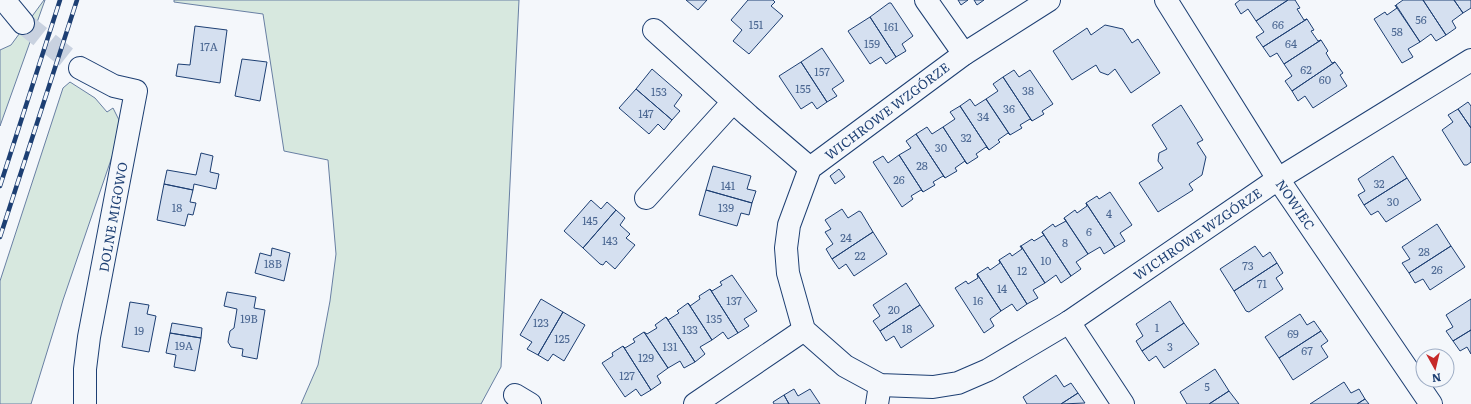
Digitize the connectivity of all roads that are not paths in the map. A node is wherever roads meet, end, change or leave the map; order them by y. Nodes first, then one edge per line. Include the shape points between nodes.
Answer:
1 (4, 0) edge
2 (926, 0) edge
3 (1049, 0) edge
4 (1166, 0) edge
5 (23, 23) tunnel mouth
6 (654, 30) dead end
7 (964, 54) junction
8 (1471, 60) edge
9 (80, 68) tunnel mouth
10 (733, 102) junction
11 (810, 168) junction
12 (1278, 179) junction
13 (646, 198) dead end
14 (1069, 322) junction
15 (804, 330) junction
16 (878, 394) edge
17 (85, 404) edge
18 (695, 404) edge
19 (1123, 404) edge
20 (1431, 404) edge

1 - 5 street
2 - 7 street
3 - 7 street, WICHROWE WZGÓRZE
4 - 12 street, NOWIEC
6 - 10 street
7 - 11 street, WICHROWE WZGÓRZE
8 - 12 street, WICHROWE WZGÓRZE
9 - 17 street, DOLNE MIGOWO via 114,86 136,91 89,337 85,369
10 - 11 street
10 - 13 street
11 - 15 street via 789,225 786,248 788,273
12 - 14 street, WICHROWE WZGÓRZE
12 - 20 street, NOWIEC
14 - 16 street, WICHROWE WZGÓRZE via 988,370 958,383
14 - 19 street
15 - 16 street, WICHROWE WZGÓRZE
15 - 18 street

